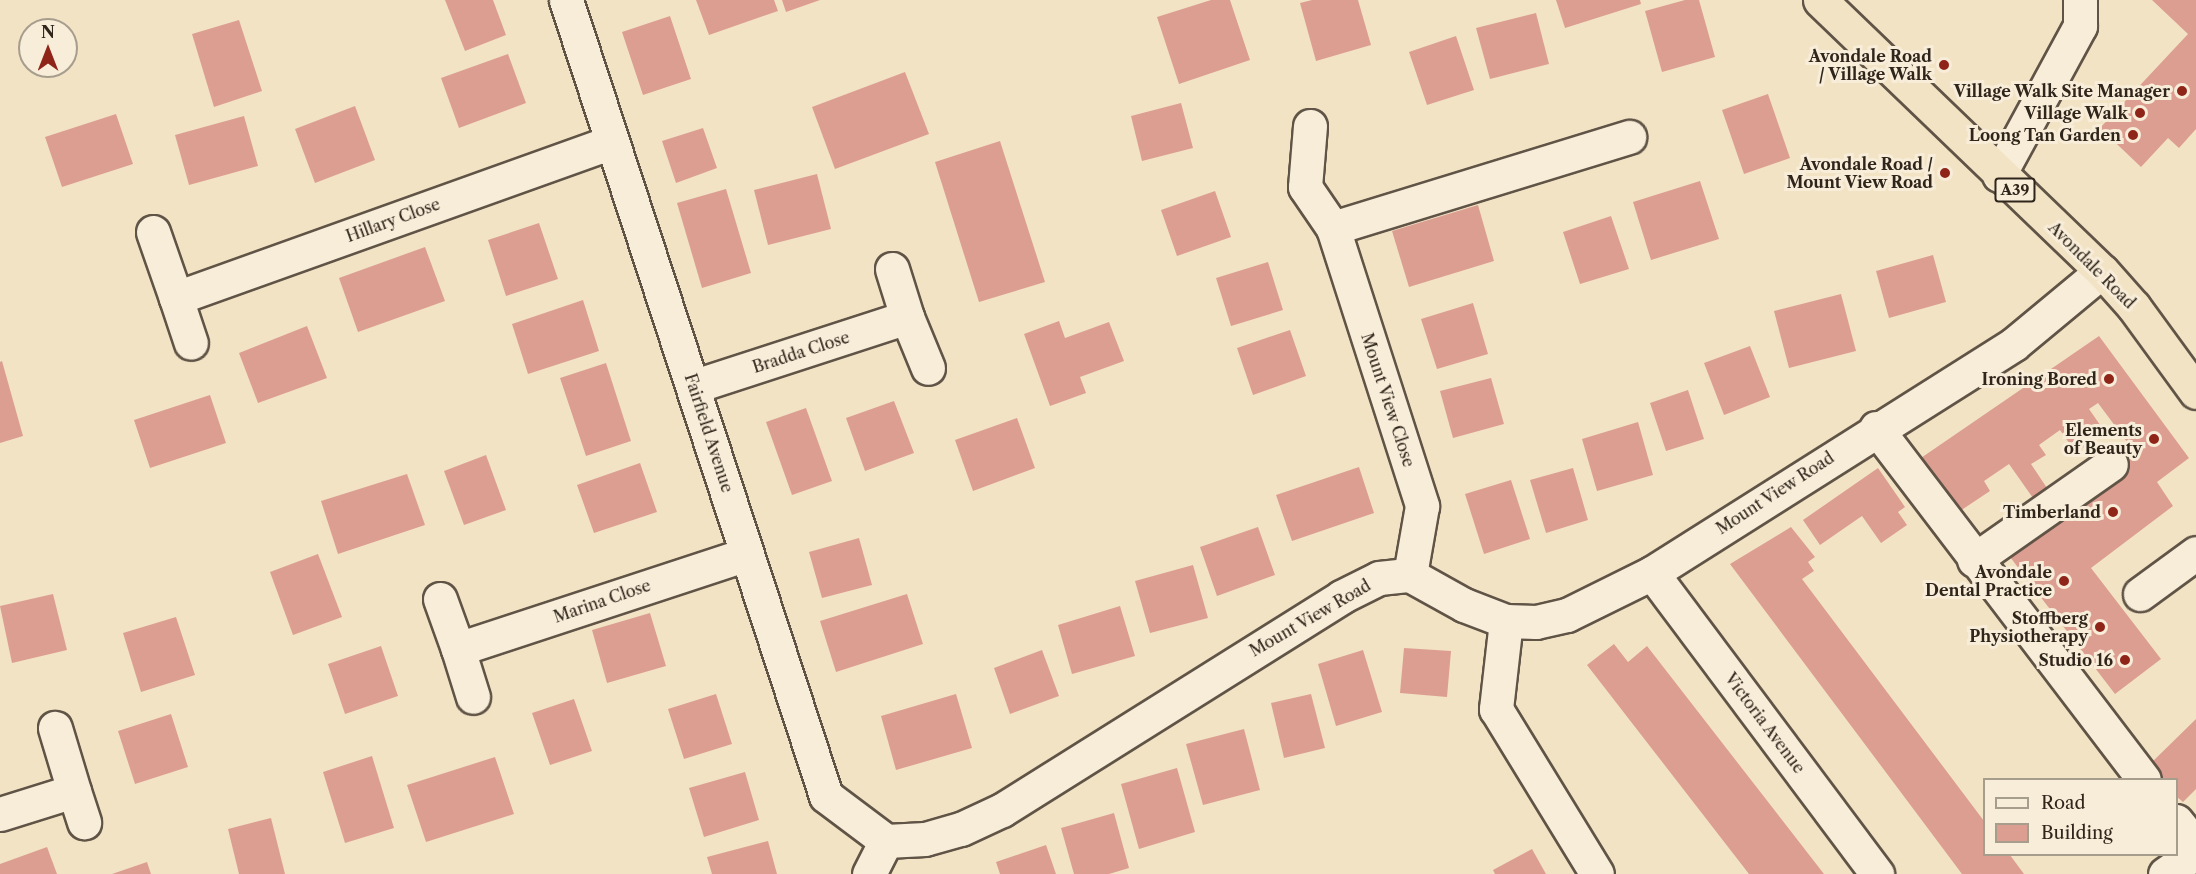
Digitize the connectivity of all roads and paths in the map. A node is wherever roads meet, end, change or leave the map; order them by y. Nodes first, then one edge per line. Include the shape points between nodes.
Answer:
1 (566, 0) edge
2 (2080, 0) edge
3 (1831, 3) edge
4 (1310, 126) dead end
5 (1629, 137) dead end
6 (610, 143) junction
7 (1999, 174) junction
8 (1333, 228) junction
9 (153, 232) dead end
10 (892, 269) dead end
11 (2102, 271) junction
12 (176, 298) junction
13 (907, 317) junction
14 (191, 343) dead end
15 (928, 368) dead end
16 (694, 386) junction
17 (2196, 392) edge
18 (1876, 428) junction
19 (2111, 464) dead end
20 (2196, 553) edge
21 (747, 554) junction
22 (1974, 560) junction
23 (1652, 573) junction
24 (1410, 574) junction
25 (2140, 594) dead end
26 (440, 599) dead end
27 (1506, 621) junction
28 (458, 649) junction
29 (472, 697) dead end
30 (55, 728) dead end
31 (2142, 778) edge
32 (74, 791) junction
33 (0, 814) edge
34 (84, 822) dead end
35 (2178, 824) edge
36 (886, 841) junction
37 (2196, 846) edge
38 (2196, 852) edge
39 (869, 874) edge
40 (1597, 874) edge
41 (1877, 874) edge
42 (2165, 874) edge

1 - 6 street, Fairfield Avenue
2 - 7 street via 2080,26
3 - 7 highway, Avondale Road / A39
4 - 8 street, Mount View Close via 1305,187
5 - 8 street
6 - 12 street, Hillary Close
6 - 16 street, Fairfield Avenue
7 - 11 highway, Avondale Road / A39
8 - 24 street, Mount View Close via 1422,506
9 - 12 street
10 - 13 street
11 - 17 highway, Avondale Road / A39 via 2134,306
11 - 18 street, Mount View Road via 2014,344
12 - 14 street
13 - 15 street
13 - 16 street, Bradda Close
16 - 21 street, Fairfield Avenue
18 - 22 street
18 - 23 street, Mount View Road
19 - 22 street
20 - 25 street
21 - 28 street, Marina Close
21 - 36 street, Fairfield Avenue via 826,796
22 - 31 street
23 - 27 street, Mount View Road via 1567,615 1536,622
23 - 41 street, Victoria Avenue
24 - 27 street, Mount View Road via 1464,605
24 - 36 street, Mount View Road via 1379,578 1341,597 1002,810 961,829 925,839
26 - 28 street
27 - 40 street via 1496,709
28 - 29 street
30 - 32 street
32 - 33 street
32 - 34 street
35 - 37 street
36 - 39 street
38 - 42 street

